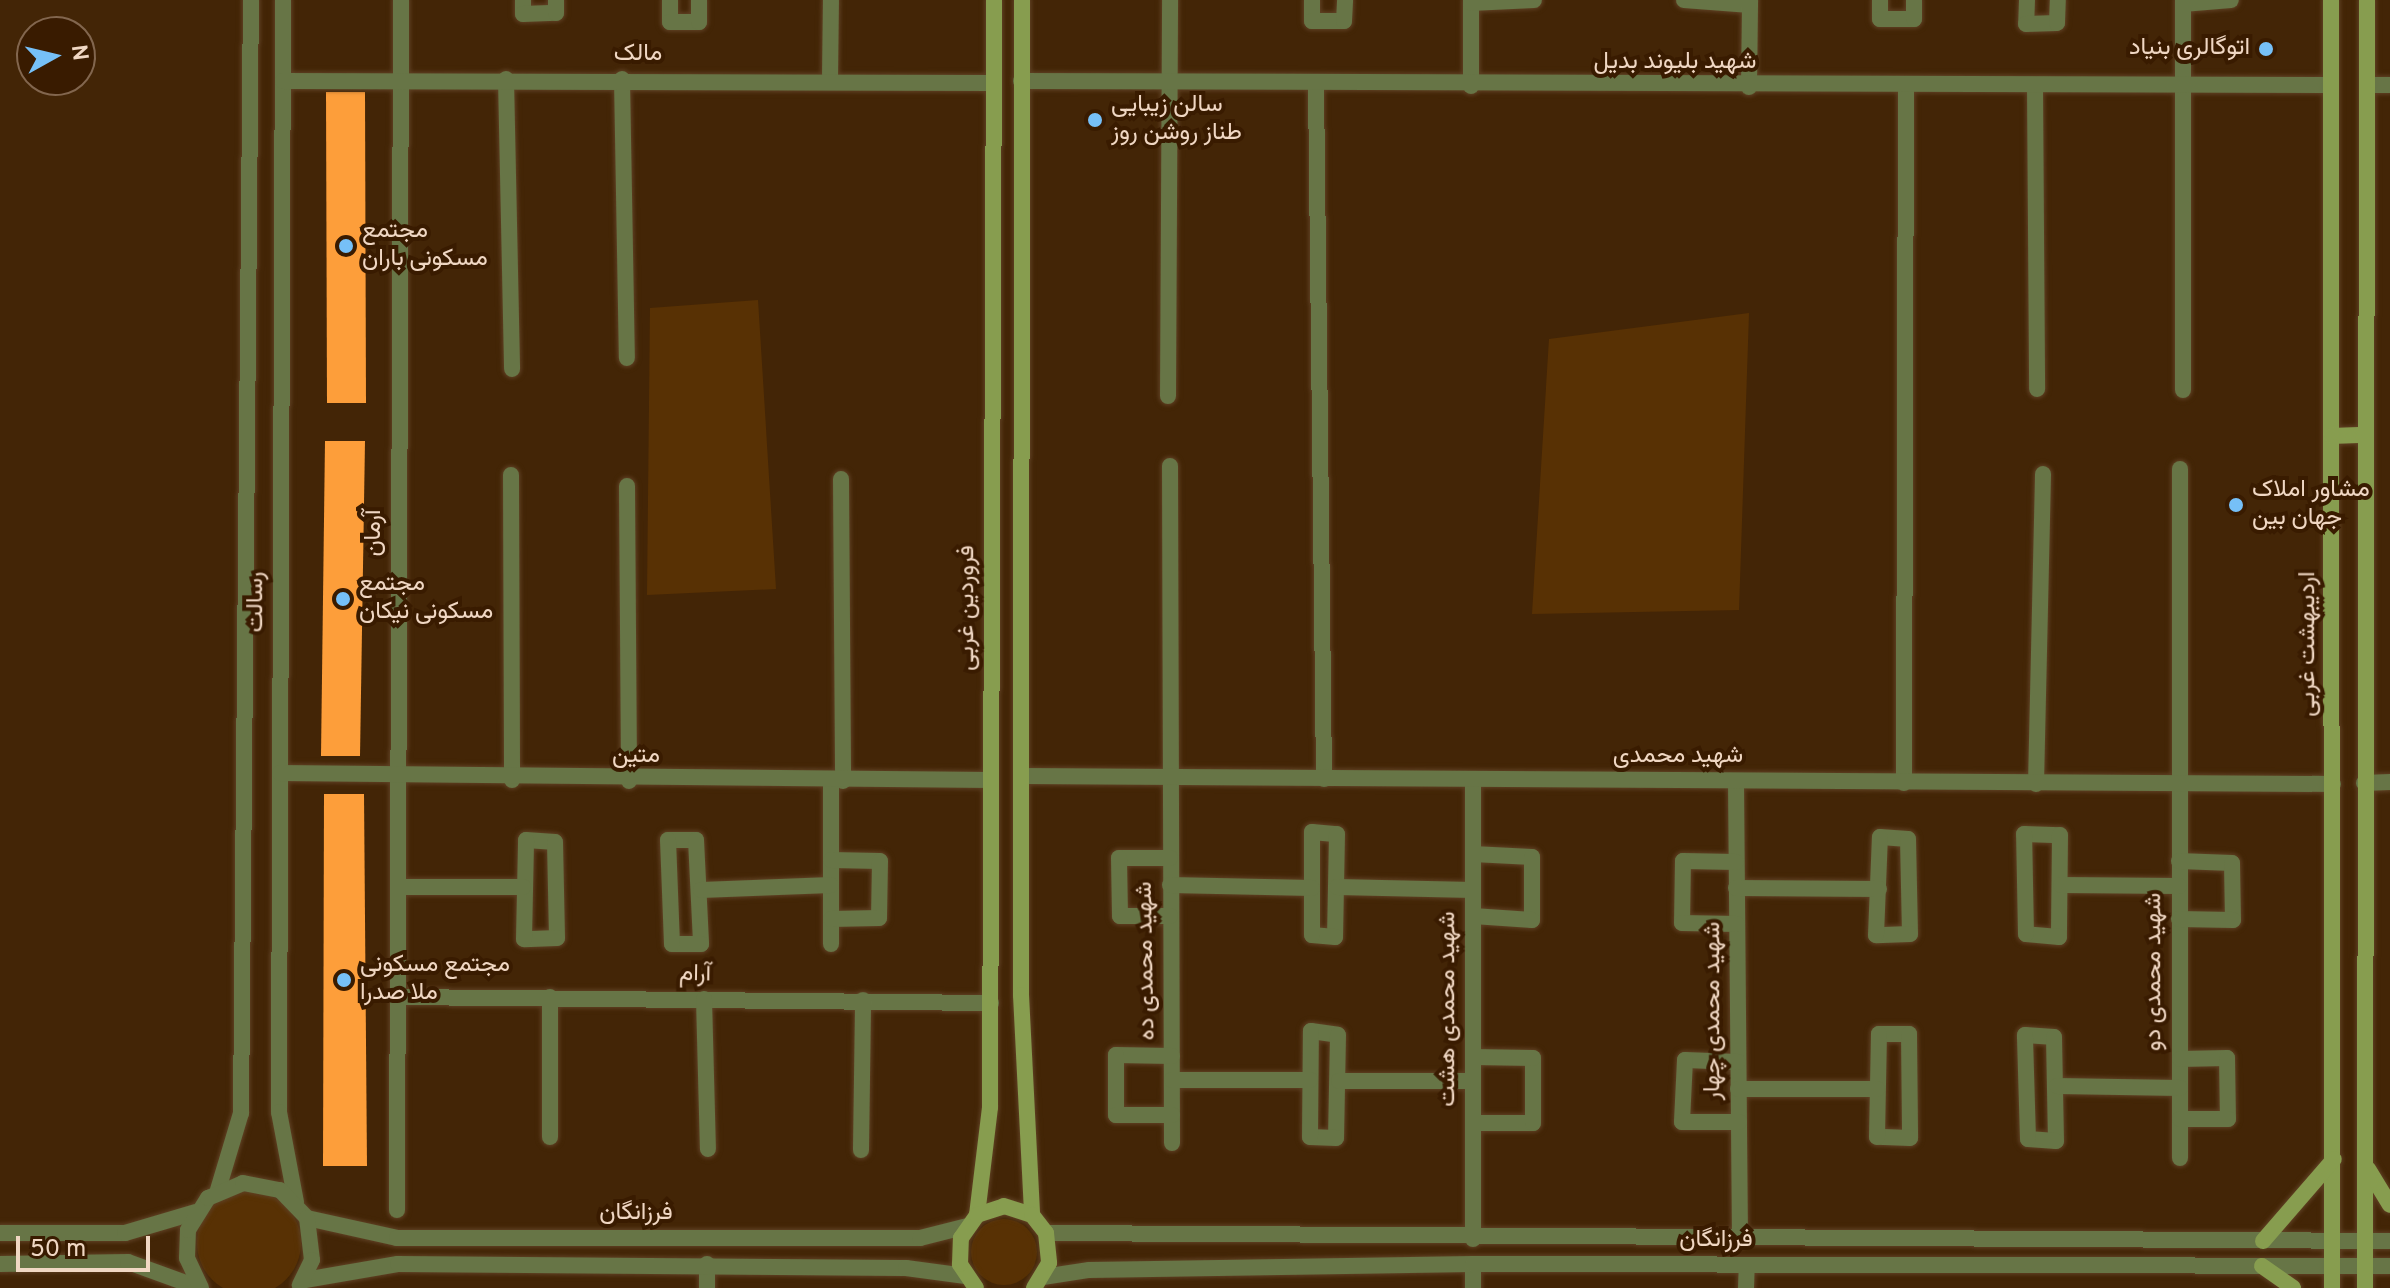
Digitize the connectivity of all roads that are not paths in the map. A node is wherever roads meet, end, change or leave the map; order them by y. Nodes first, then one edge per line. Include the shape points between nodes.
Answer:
1 (251, 0) edge
2 (283, 0) edge
3 (401, 0) edge
4 (523, 0) edge
5 (556, 0) edge
6 (670, 0) edge
7 (699, 0) edge
8 (831, 0) edge
9 (994, 0) edge
10 (1022, 0) edge
11 (1170, 0) edge
12 (1312, 0) edge
13 (1345, 0) edge
14 (1534, 0) edge
15 (1684, 0) edge
16 (1880, 0) edge
17 (1914, 0) edge
18 (2027, 0) edge
19 (2058, 0) edge
20 (2231, 0) edge
21 (2331, 0) edge
22 (2367, 0) edge
23 (1471, 2) edge
24 (2183, 2) edge
25 (1750, 3) edge
26 (506, 79) junction
27 (622, 79) junction
28 (830, 79) junction
29 (401, 80) junction
30 (283, 81) junction
31 (1021, 81) junction
32 (994, 83) junction
33 (1169, 83) junction
34 (1316, 85) junction
35 (2184, 85) junction
36 (2330, 85) junction
37 (2367, 85) junction
38 (2390, 85) edge
39 (1471, 86) junction
40 (1906, 86) junction
41 (2035, 86) junction
42 (1749, 87) junction
43 (627, 358) dead end
44 (512, 369) dead end
45 (2037, 389) dead end
46 (2183, 390) dead end
47 (1168, 396) dead end
48 (2365, 435) junction
49 (2332, 436) junction
50 (1170, 466) dead end
51 (2180, 469) dead end
52 (2043, 474) dead end
53 (511, 475) dead end
54 (841, 479) dead end
55 (627, 486) dead end
56 (280, 773) junction
57 (1023, 776) junction
58 (400, 777) junction
59 (1169, 777) junction
60 (1324, 779) junction
61 (512, 780) junction
62 (991, 780) junction
63 (1473, 780) junction
64 (629, 781) junction
65 (837, 782) junction
66 (1736, 782) junction
67 (2390, 782) edge
68 (1904, 783) junction
69 (2364, 783) junction
70 (2036, 784) junction
71 (2333, 784) junction
72 (2178, 785) junction
73 (1473, 854) junction
74 (1170, 858) junction
75 (831, 860) junction
76 (2179, 861) junction
77 (1736, 862) junction
78 (831, 885) junction
79 (1170, 885) junction
80 (2061, 885) junction
81 (2179, 886) junction
82 (399, 887) junction
83 (523, 887) junction
84 (1337, 887) junction
85 (1312, 888) junction
86 (1736, 888) junction
87 (1879, 889) junction
88 (701, 890) junction
89 (1473, 890) junction
90 (1170, 916) junction
91 (1473, 916) junction
92 (831, 919) junction
93 (2179, 919) junction
94 (1737, 924) junction
95 (831, 944) dead end
96 (398, 997) junction
97 (550, 997) junction
98 (704, 999) junction
99 (863, 1000) junction
100 (991, 1003) junction
101 (1172, 1056) junction
102 (1473, 1057) junction
103 (2180, 1059) junction
104 (1738, 1062) junction
105 (1172, 1080) junction
106 (1310, 1080) junction
107 (1339, 1081) junction
108 (1473, 1081) junction
109 (2057, 1086) junction
110 (2180, 1088) junction
111 (1738, 1089) junction
112 (1877, 1089) junction
113 (1172, 1115) junction
114 (2180, 1119) junction
115 (1739, 1122) junction
116 (1473, 1123) junction
117 (550, 1137) dead end
118 (1172, 1143) dead end
119 (708, 1149) dead end
120 (861, 1150) dead end
121 (2180, 1158) dead end
122 (2334, 1159) junction
123 (2365, 1162) junction
124 (217, 1193) junction
125 (296, 1202) junction
126 (2390, 1205) edge
127 (397, 1210) dead end
128 (196, 1212) junction
129 (1032, 1215) junction
130 (307, 1218) junction
131 (972, 1221) junction
132 (0, 1233) edge
133 (1046, 1233) junction
134 (1473, 1239) junction
135 (1740, 1240) junction
136 (2263, 1241) junction
137 (2333, 1241) junction
138 (2366, 1241) junction
139 (2390, 1241) edge
140 (0, 1264) edge
141 (707, 1264) junction
142 (1473, 1264) junction
143 (1747, 1265) junction
144 (2262, 1266) junction
145 (2332, 1266) junction
146 (2366, 1266) junction
147 (2390, 1266) edge
148 (1039, 1283) edge
149 (301, 1284) edge
150 (972, 1285) edge
151 (200, 1288) edge
152 (707, 1288) edge
153 (1473, 1288) edge
154 (1746, 1288) edge
155 (2293, 1288) edge
156 (2332, 1288) edge
157 (2365, 1288) edge

1 - 124 street, رسالت via 241,1113
2 - 30 street, رسالت
3 - 29 street, آرمان
4 - 5 street via 523,14 556,13
6 - 7 street via 670,22 699,22
8 - 28 street
9 - 32 main road, فروردین غربی
10 - 31 main road
11 - 33 street
12 - 13 street via 1312,21 1344,21
14 - 23 street
15 - 25 street
16 - 17 street via 1880,19 1914,19
18 - 19 street via 2026,24 2057,23
20 - 24 street
21 - 36 main road, اردیبهشت غربی
22 - 37 main road
23 - 39 street
24 - 35 street
25 - 42 street
26 - 27 street, مالک
26 - 29 street, مالک
26 - 44 street
27 - 28 street, مالک
27 - 43 street
28 - 32 street, مالک
29 - 30 street, مالک
29 - 58 street, آرمان
30 - 56 street, رسالت
31 - 33 street, شهید بلیوند بدیل
31 - 57 main road
32 - 62 main road, فروردین غربی
33 - 34 street, شهید بلیوند بدیل
33 - 47 street
34 - 39 street, شهید بلیوند بدیل
34 - 60 street
35 - 36 street, شهید بلیوند بدیل
35 - 41 street, شهید بلیوند بدیل
35 - 46 street
36 - 49 main road, اردیبهشت غربی
37 - 38 street
37 - 48 main road
39 - 42 street, شهید بلیوند بدیل
40 - 41 street, شهید بلیوند بدیل
40 - 42 street, شهید بلیوند بدیل
40 - 68 street
41 - 45 street
48 - 49 main road
48 - 69 main road
49 - 71 main road, اردیبهشت غربی
50 - 59 street, شهید محمدی ده
51 - 72 street, شهید محمدی دو
52 - 70 street
53 - 61 street
54 - 65 street
55 - 64 street
56 - 58 street, متین
56 - 125 street, رسالت via 279,1112
57 - 59 street, شهید محمدی
57 - 129 main road via 1021,995
58 - 61 street, متین
58 - 82 street, آرمان
59 - 60 street, شهید محمدی
59 - 74 street, شهید محمدی ده
60 - 63 street, شهید محمدی
61 - 64 street, متین
62 - 65 street, متین
62 - 100 main road, فروردین غربی
63 - 66 street, شهید محمدی
63 - 73 street, شهید محمدی هشت
64 - 65 street, متین
65 - 75 street
66 - 68 street, شهید محمدی
66 - 77 street, شهید محمدی چهار
67 - 69 street
68 - 70 street, شهید محمدی
69 - 123 main road
70 - 72 street, شهید محمدی
71 - 72 street, شهید محمدی
71 - 122 main road, اردیبهشت غربی
72 - 76 street, شهید محمدی دو
73 - 89 street, شهید محمدی هشت
73 - 91 street via 1532,857 1532,920
74 - 79 street, شهید محمدی ده
74 - 90 street via 1119,858 1120,916
75 - 78 street
75 - 92 street via 880,861 879,918
76 - 81 street, شهید محمدی دو
76 - 93 street via 2232,863 2233,920
77 - 86 street, شهید محمدی چهار
77 - 94 street via 1683,861 1682,923
78 - 88 street
78 - 92 street
79 - 85 street
79 - 90 street, شهید محمدی ده
80 - 80 street via 2059,937 2026,934 2024,834 2060,835
80 - 81 street
81 - 93 street, شهید محمدی دو
82 - 83 street
82 - 96 street, آرمان
83 - 83 street via 524,939 557,938 555,842 526,840
84 - 85 street via 1335,937 1312,935
84 - 85 street via 1337,834 1313,832
84 - 89 street
86 - 87 street
86 - 94 street, شهید محمدی چهار
87 - 87 street via 1876,935 1910,934 1908,839 1880,837
88 - 88 street via 701,944 672,944 668,840 696,840
89 - 91 street, شهید محمدی هشت
90 - 101 street, شهید محمدی ده
91 - 102 street, شهید محمدی هشت
92 - 95 street
93 - 103 street, شهید محمدی دو
94 - 104 street, شهید محمدی چهار
96 - 97 street, آرام
96 - 127 street, آرمان
97 - 98 street, آرام
97 - 117 street
98 - 99 street, آرام
98 - 119 street
99 - 100 street, آرام
99 - 120 street
100 - 131 main road, فروردین غربی via 990,1107
101 - 105 street, شهید محمدی ده
101 - 113 street via 1116,1055 1116,1115
102 - 108 street, شهید محمدی هشت
102 - 116 street via 1533,1058 1533,1123
103 - 110 street, شهید محمدی دو
103 - 114 street via 2227,1058 2228,1119
104 - 111 street, شهید محمدی چهار
104 - 115 street via 1685,1060 1682,1122
105 - 106 street
105 - 113 street, شهید محمدی ده
106 - 107 street via 1313,1031 1338,1033
106 - 107 street via 1310,1137 1336,1138
107 - 108 street
108 - 116 street, شهید محمدی هشت
109 - 109 street via 2056,1141 2028,1139 2025,1035 2054,1037
109 - 110 street
110 - 114 street, شهید محمدی دو
111 - 112 street
111 - 115 street, شهید محمدی چهار
112 - 112 street via 1877,1137 1910,1138 1909,1034 1879,1034
113 - 118 street, شهید محمدی ده
114 - 121 street, شهید محمدی دو
115 - 135 street, شهید محمدی چهار
116 - 134 street, شهید محمدی هشت
122 - 136 main road
122 - 137 main road, اردیبهشت غربی
123 - 126 main road
123 - 138 main road
124 - 125 street via 262,1184
124 - 128 street
125 - 130 street
128 - 132 street via 125,1233
128 - 151 street via 187,1258
129 - 131 main road via 1004,1206
129 - 133 main road
130 - 131 street, فرزانگان via 397,1238 920,1238
130 - 149 street via 312,1260
131 - 150 main road, فروردین غربی via 959,1251
133 - 134 street, فرزانگان
133 - 148 main road
134 - 135 street, فرزانگان
135 - 136 street, فرزانگان
136 - 137 street, فرزانگان
137 - 138 street, فرزانگان
137 - 145 main road, اردیبهشت غربی
138 - 139 street, فرزانگان
138 - 146 main road
140 - 151 street via 128,1262
141 - 149 street, فرزانگان via 398,1264
141 - 150 street, فرزانگان via 906,1268
141 - 152 street
142 - 143 street, فرزانگان
142 - 148 street, فرزانگان via 1089,1270
142 - 153 street
143 - 144 street, فرزانگان
143 - 154 street
144 - 145 street, فرزانگان
144 - 155 main road
145 - 146 street, فرزانگان
145 - 156 main road, اردیبهشت غربی
146 - 147 street, فرزانگان
146 - 157 main road

